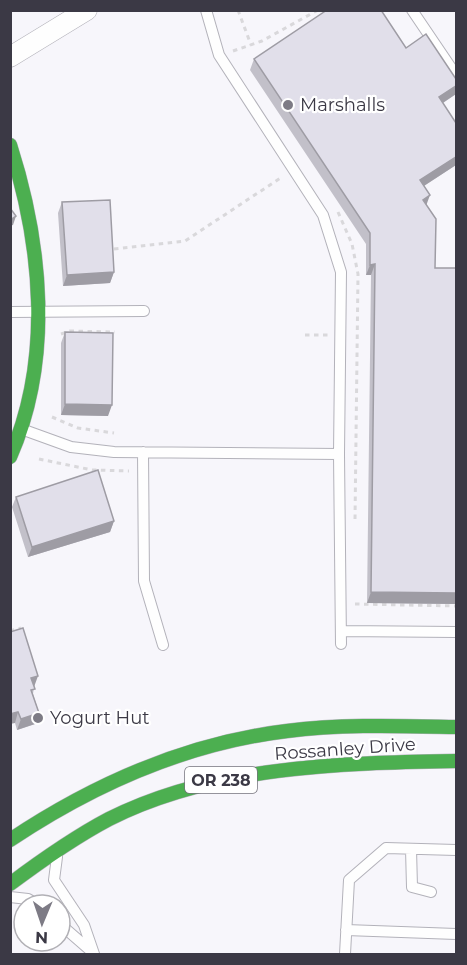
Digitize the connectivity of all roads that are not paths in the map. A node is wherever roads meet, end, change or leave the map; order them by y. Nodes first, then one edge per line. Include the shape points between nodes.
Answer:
1 (87, 10) edge
2 (206, 10) edge
3 (412, 10) edge
4 (10, 57) edge
5 (456, 75) edge
6 (10, 145) edge
7 (144, 310) dead end
8 (10, 312) edge
9 (37, 314) junction
10 (23, 430) junction
11 (143, 452) junction
12 (339, 454) junction
13 (10, 457) edge
14 (341, 631) junction
15 (456, 632) edge
16 (341, 644) dead end
17 (163, 645) dead end
18 (456, 727) edge
19 (456, 761) edge
20 (16, 837) edge
21 (59, 848) junction
22 (411, 849) junction
23 (456, 850) edge
24 (10, 884) edge
25 (431, 892) dead end
26 (346, 930) junction
27 (72, 934) edge
28 (456, 934) edge
29 (94, 953) edge
30 (345, 954) edge

1 - 4 street
2 - 12 lane via 219,55 323,215 341,272
3 - 5 lane
6 - 9 main road via 27,198 34,240
7 - 9 lane
8 - 9 lane
9 - 10 main road via 35,370
10 - 11 lane via 71,447
10 - 13 main road
11 - 12 lane
11 - 17 lane via 144,581
12 - 14 lane
14 - 15 lane
14 - 16 lane
18 - 20 main road, Rossanley Drive / OR 238 via 324,729 236,739 134,771 88,792
19 - 21 main road, Rossanley Drive / OR 238 via 368,761 223,780 176,792
21 - 24 main road, Rossanley Drive / OR 238
21 - 29 lane via 54,880 84,925
22 - 23 lane
22 - 25 lane via 412,887
22 - 26 lane via 386,848 349,880
26 - 28 lane
26 - 30 lane
27 - 29 lane

